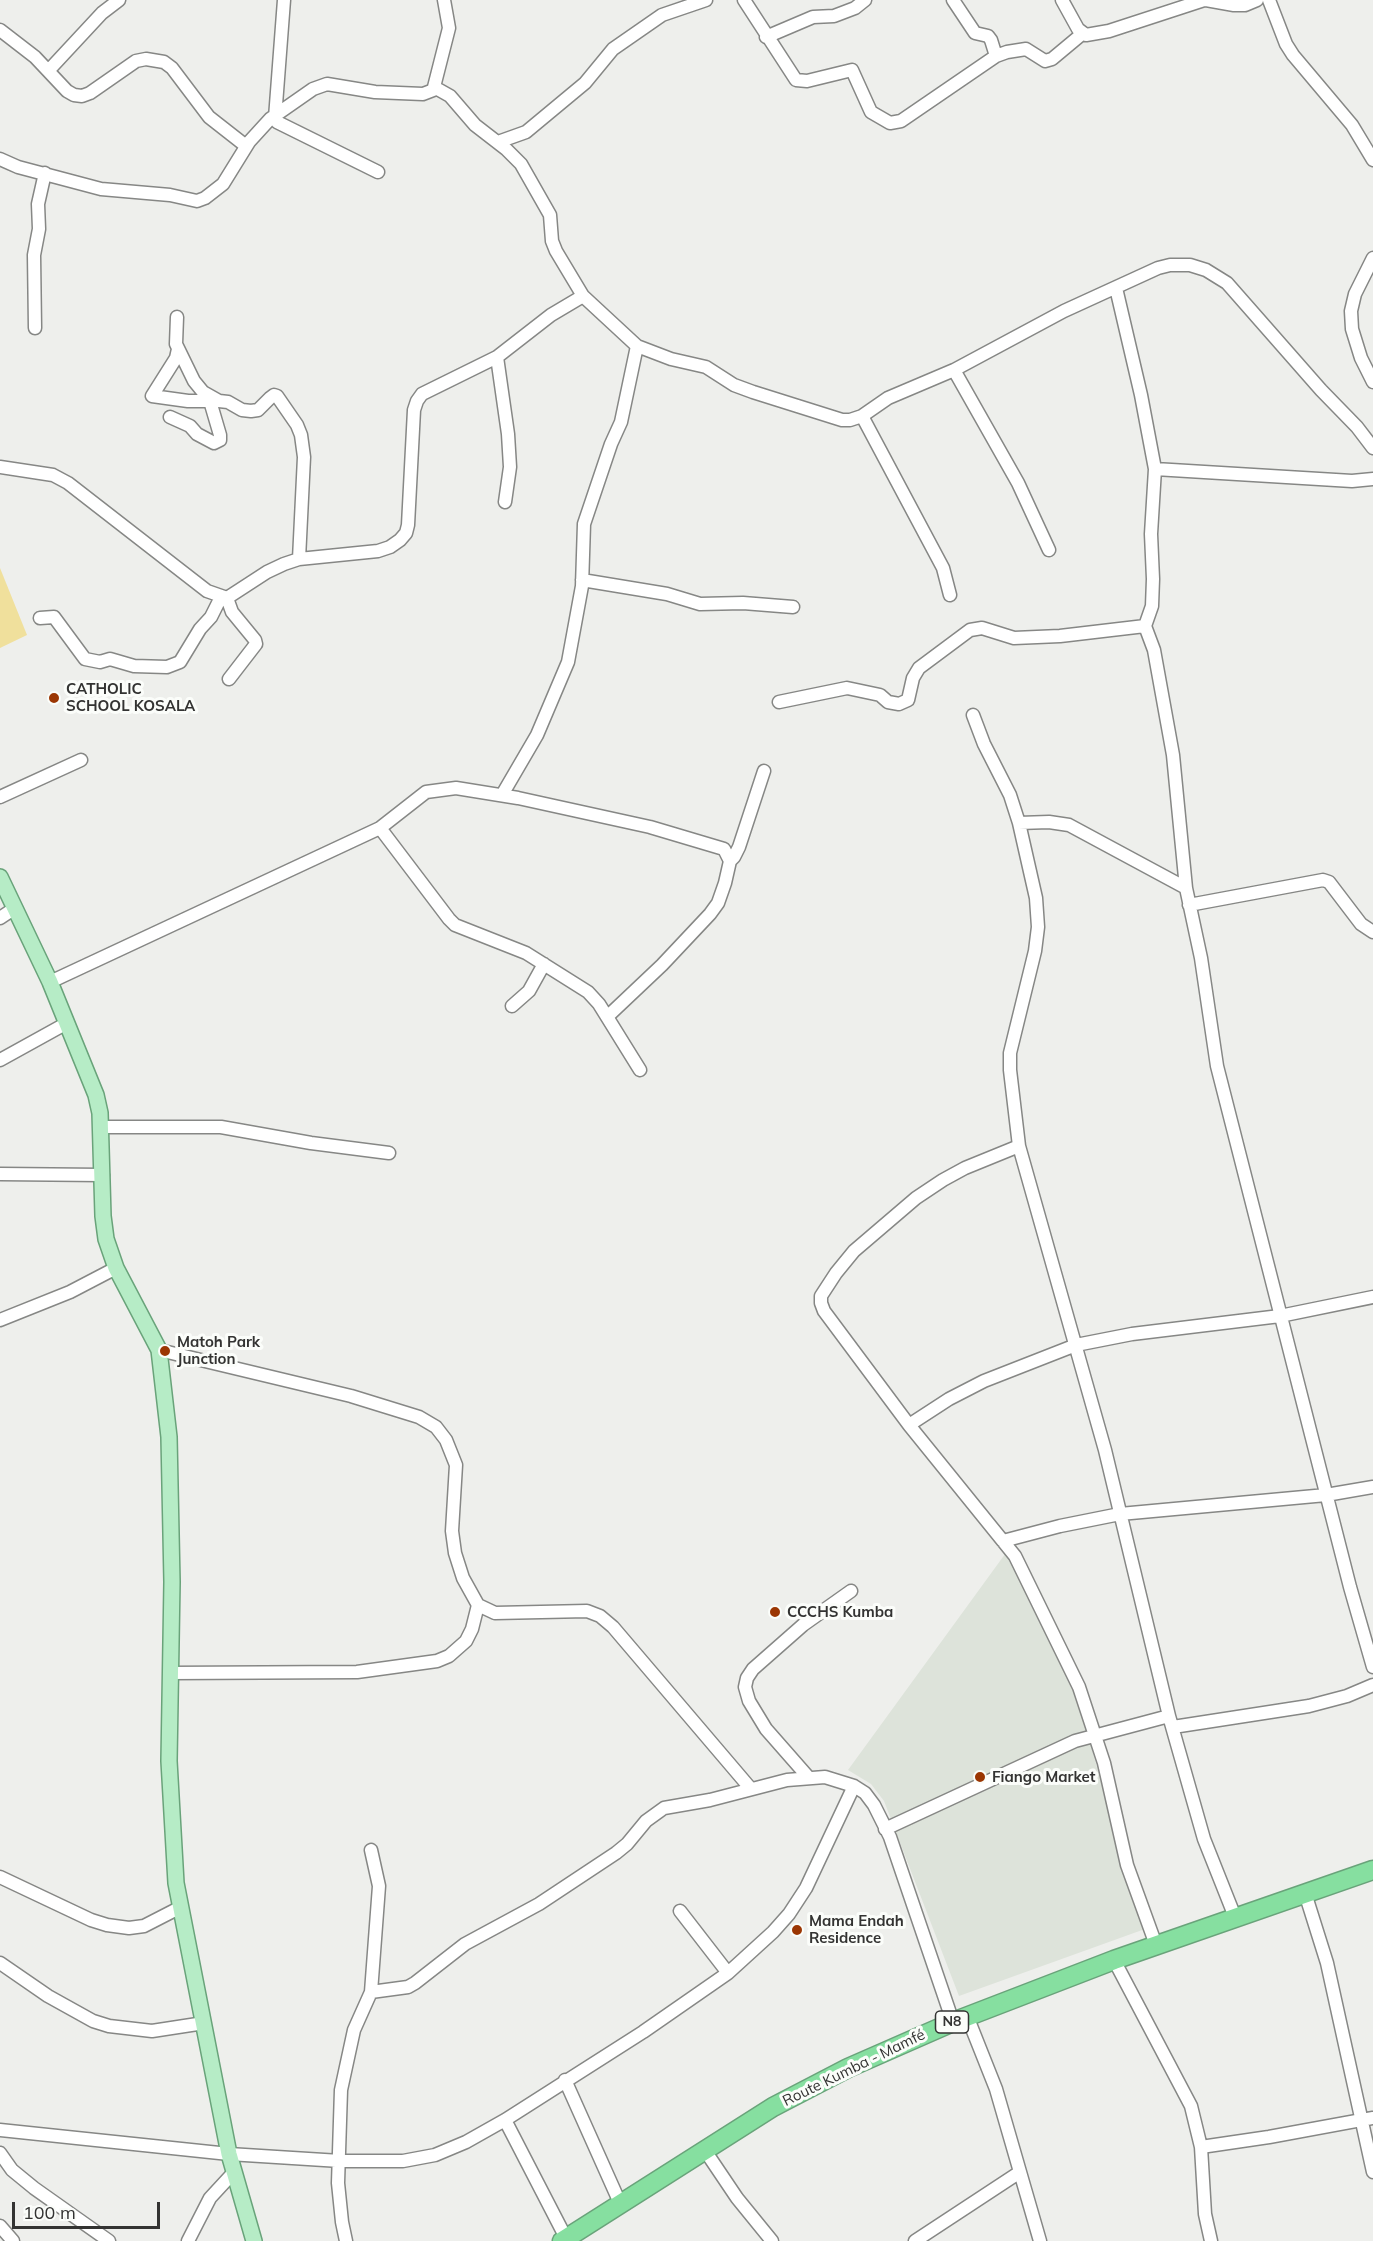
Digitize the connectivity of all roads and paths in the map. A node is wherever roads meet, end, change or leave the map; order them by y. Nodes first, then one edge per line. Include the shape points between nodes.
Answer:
1 (119, 0) edge
2 (284, 0) edge
3 (444, 0) edge
4 (706, 0) edge
5 (744, 0) edge
6 (865, 0) edge
7 (953, 0) edge
8 (1062, 0) edge
9 (1205, 0) edge
10 (1257, 0) edge
11 (1269, 0) edge
12 (669, 6) edge
13 (0, 30) edge
14 (1082, 34) junction
15 (766, 37) junction
16 (996, 56) junction
17 (49, 70) junction
18 (436, 89) junction
19 (277, 114) junction
20 (498, 142) junction
21 (246, 146) junction
22 (1372, 156) edge
23 (0, 159) edge
24 (378, 172) dead end
25 (45, 173) junction
26 (1373, 258) edge
27 (1116, 288) junction
28 (583, 296) junction
29 (177, 317) dead end
30 (34, 328) dead end
31 (637, 346) junction
32 (178, 349) junction
33 (496, 357) junction
34 (954, 369) junction
35 (1373, 382) edge
36 (215, 401) junction
37 (170, 417) dead end
38 (862, 417) junction
39 (1373, 448) edge
40 (0, 467) edge
41 (1155, 469) junction
42 (1373, 479) edge
43 (505, 502) dead end
44 (1049, 550) dead end
45 (299, 559) junction
46 (582, 580) junction
47 (950, 595) dead end
48 (224, 597) junction
49 (793, 607) dead end
50 (40, 618) dead end
51 (1145, 626) junction
52 (229, 679) dead end
53 (779, 702) dead end
54 (973, 715) dead end
55 (81, 759) dead end
56 (764, 771) dead end
57 (502, 795) junction
58 (0, 797) edge
59 (1019, 823) junction
60 (380, 828) junction
61 (730, 861) junction
62 (0, 877) edge
63 (1186, 888) junction
64 (1189, 905) junction
65 (15, 908) junction
66 (0, 918) edge
67 (1373, 932) edge
68 (544, 964) junction
69 (50, 982) junction
70 (512, 1006) dead end
71 (608, 1017) junction
72 (67, 1023) junction
73 (0, 1060) edge
74 (640, 1070) dead end
75 (101, 1127) junction
76 (1018, 1146) junction
77 (389, 1152) dead end
78 (0, 1173) edge
79 (103, 1175) junction
80 (116, 1268) junction
81 (1373, 1297) edge
82 (1280, 1316) junction
83 (0, 1320) edge
84 (1076, 1345) junction
85 (159, 1350) junction
86 (909, 1425) junction
87 (1373, 1487) edge
88 (1326, 1495) junction
89 (1120, 1514) junction
90 (1004, 1540) junction
91 (851, 1591) dead end
92 (478, 1605) junction
93 (1373, 1667) edge
94 (170, 1673) junction
95 (1373, 1685) edge
96 (1171, 1721) junction
97 (1096, 1735) junction
98 (809, 1778) junction
99 (854, 1786) junction
100 (751, 1789) junction
101 (885, 1829) junction
102 (370, 1850) dead end
103 (1373, 1870) edge
104 (0, 1877) edge
105 (1305, 1893) junction
106 (181, 1907) junction
107 (680, 1911) dead end
108 (1234, 1917) junction
109 (1156, 1945) junction
110 (1114, 1960) junction
111 (0, 1963) edge
112 (728, 1973) junction
113 (370, 1992) junction
114 (960, 2019) junction
115 (204, 2023) junction
116 (565, 2080) junction
117 (1367, 2119) edge
118 (505, 2120) junction
119 (0, 2130) edge
120 (1201, 2147) junction
121 (704, 2149) junction
122 (0, 2153) edge
123 (230, 2154) junction
124 (340, 2161) junction
125 (234, 2172) junction
126 (1020, 2172) junction
127 (1373, 2172) edge
128 (621, 2203) junction
129 (0, 2226) edge
130 (564, 2240) edge
131 (13, 2241) edge
132 (109, 2241) edge
133 (188, 2241) edge
134 (254, 2241) edge
135 (346, 2241) edge
136 (772, 2241) edge
137 (915, 2241) edge
138 (1040, 2241) edge
139 (1211, 2241) edge

1 - 17 street
2 - 19 street
3 - 18 street via 449,24
4 - 12 street
5 - 15 street
6 - 15 street via 834,16 813,17
7 - 16 street via 975,33 988,36
8 - 14 street
9 - 10 street via 1233,5
9 - 14 street via 1109,31
11 - 22 street via 1293,56 1352,125
12 - 20 street via 613,49 585,83 526,132
13 - 17 street
14 - 16 street via 1045,61 1026,49
15 - 16 street via 796,80 852,70 871,112 890,123 901,122
17 - 21 street via 67,91 81,96 136,62 146,58 164,62 209,117
18 - 19 street via 423,94 375,92 327,84
18 - 20 street via 450,96 475,125
19 - 21 street
19 - 24 street via 279,124
20 - 28 street via 529,176 550,215 556,251
21 - 25 street via 224,184 197,201 101,189
23 - 25 street
25 - 30 street via 34,255
26 - 35 street via 1351,311 1352,329
27 - 34 street
27 - 39 street via 1170,265 1206,270 1227,283
27 - 41 street
28 - 31 street
28 - 33 street
29 - 32 street
31 - 38 street via 706,367 734,385 800,407 842,420
31 - 46 street via 621,422 584,524
32 - 36 street via 194,381
32 - 36 street via 152,396
33 - 43 street via 508,434 510,467
33 - 45 street via 422,394 417,401 408,525 400,540 378,551
34 - 38 street via 888,398
34 - 44 street via 1018,483
36 - 37 street via 220,440 214,443
36 - 45 street via 251,411 258,410 274,395 297,425 304,457
38 - 47 street via 943,568
40 - 48 street via 53,475 68,483 207,591
41 - 42 street
41 - 51 street via 1152,606
45 - 48 street
46 - 49 street via 667,594 700,604
46 - 57 street via 564,674 529,752
48 - 50 street via 180,662 167,668 85,659 54,618
48 - 52 street via 256,644
51 - 53 street via 1014,638 982,628 970,630 919,668 908,699 899,704 880,695 847,688
51 - 63 street via 1154,650 1173,755
54 - 59 street
55 - 58 street
56 - 61 street via 739,847
57 - 60 street via 456,788 426,792
57 - 61 street via 662,830 724,849
59 - 63 street via 1069,825
59 - 76 street via 1036,898 1038,927 1010,1053
60 - 68 street via 455,925
60 - 69 street
61 - 71 street via 718,903 710,914
62 - 65 main road
63 - 64 street
64 - 67 street via 1323,880 1329,882 1361,924
64 - 82 street via 1201,958 1216,1066
65 - 66 street
65 - 69 main road
68 - 70 street via 529,991
68 - 71 street via 588,992
69 - 72 main road
71 - 74 street
72 - 73 street
72 - 75 main road via 96,1095
75 - 77 street via 221,1127
75 - 79 main road
76 - 84 street
76 - 86 street via 964,1168 916,1198 854,1251 821,1296 824,1311
78 - 79 street
79 - 80 main road via 106,1239
80 - 83 street via 70,1292
80 - 85 main road
81 - 82 street
82 - 84 street via 1132,1334
82 - 88 street
84 - 86 street via 984,1381
84 - 89 street
85 - 92 street via 351,1396 419,1417 436,1427 456,1465 452,1531 455,1553
85 - 94 main road via 169,1437
86 - 90 street
87 - 88 street
88 - 89 street
88 - 93 street
89 - 90 street
89 - 96 street
90 - 97 street via 1080,1687
91 - 98 street via 803,1625 747,1678 749,1701 766,1729
92 - 94 street via 466,1641 449,1656 436,1661 357,1672
92 - 100 street via 495,1613 586,1611 600,1616
94 - 106 main road via 169,1761 176,1883
95 - 96 street via 1309,1706
96 - 97 street
96 - 108 street via 1204,1839
97 - 101 street via 1065,1745
97 - 109 street via 1127,1865
98 - 99 street via 825,1777
98 - 100 street
99 - 101 street via 874,1805
99 - 112 street via 806,1888 789,1914
100 - 113 street via 664,1808 616,1853 539,1904 465,1944 415,1983
101 - 114 street
102 - 113 street via 379,1887
103 - 105 highway, Route Kumba - Mamfé / N8
104 - 106 street via 107,1925 144,1926
105 - 108 highway, Route Kumba - Mamfé / N8
105 - 117 street
106 - 115 main road
107 - 112 street
108 - 109 highway, Route Kumba - Mamfé / N8
109 - 110 highway, Route Kumba - Mamfé / N8
110 - 114 highway, Route Kumba - Mamfé / N8
110 - 120 street via 1191,2106
111 - 115 street via 48,1996 101,2024 152,2031
112 - 116 street
113 - 124 street via 354,2031 341,2090
114 - 121 highway, Route Kumba - Mamfé / N8 via 848,2068
114 - 126 street via 996,2090
115 - 123 main road
116 - 118 street
116 - 128 street
117 - 120 street
117 - 127 street
118 - 124 street via 435,2155 403,2161
118 - 130 street
119 - 123 street
120 - 139 street via 1205,2214
121 - 128 highway, Route Kumba - Mamfé / N8
121 - 136 street
122 - 132 street via 12,2170
123 - 124 street
123 - 125 main road
124 - 135 street via 338,2183
125 - 133 street via 210,2198
125 - 134 main road
126 - 137 street
126 - 138 street
128 - 130 highway, Route Kumba - Mamfé / N8
129 - 131 street

